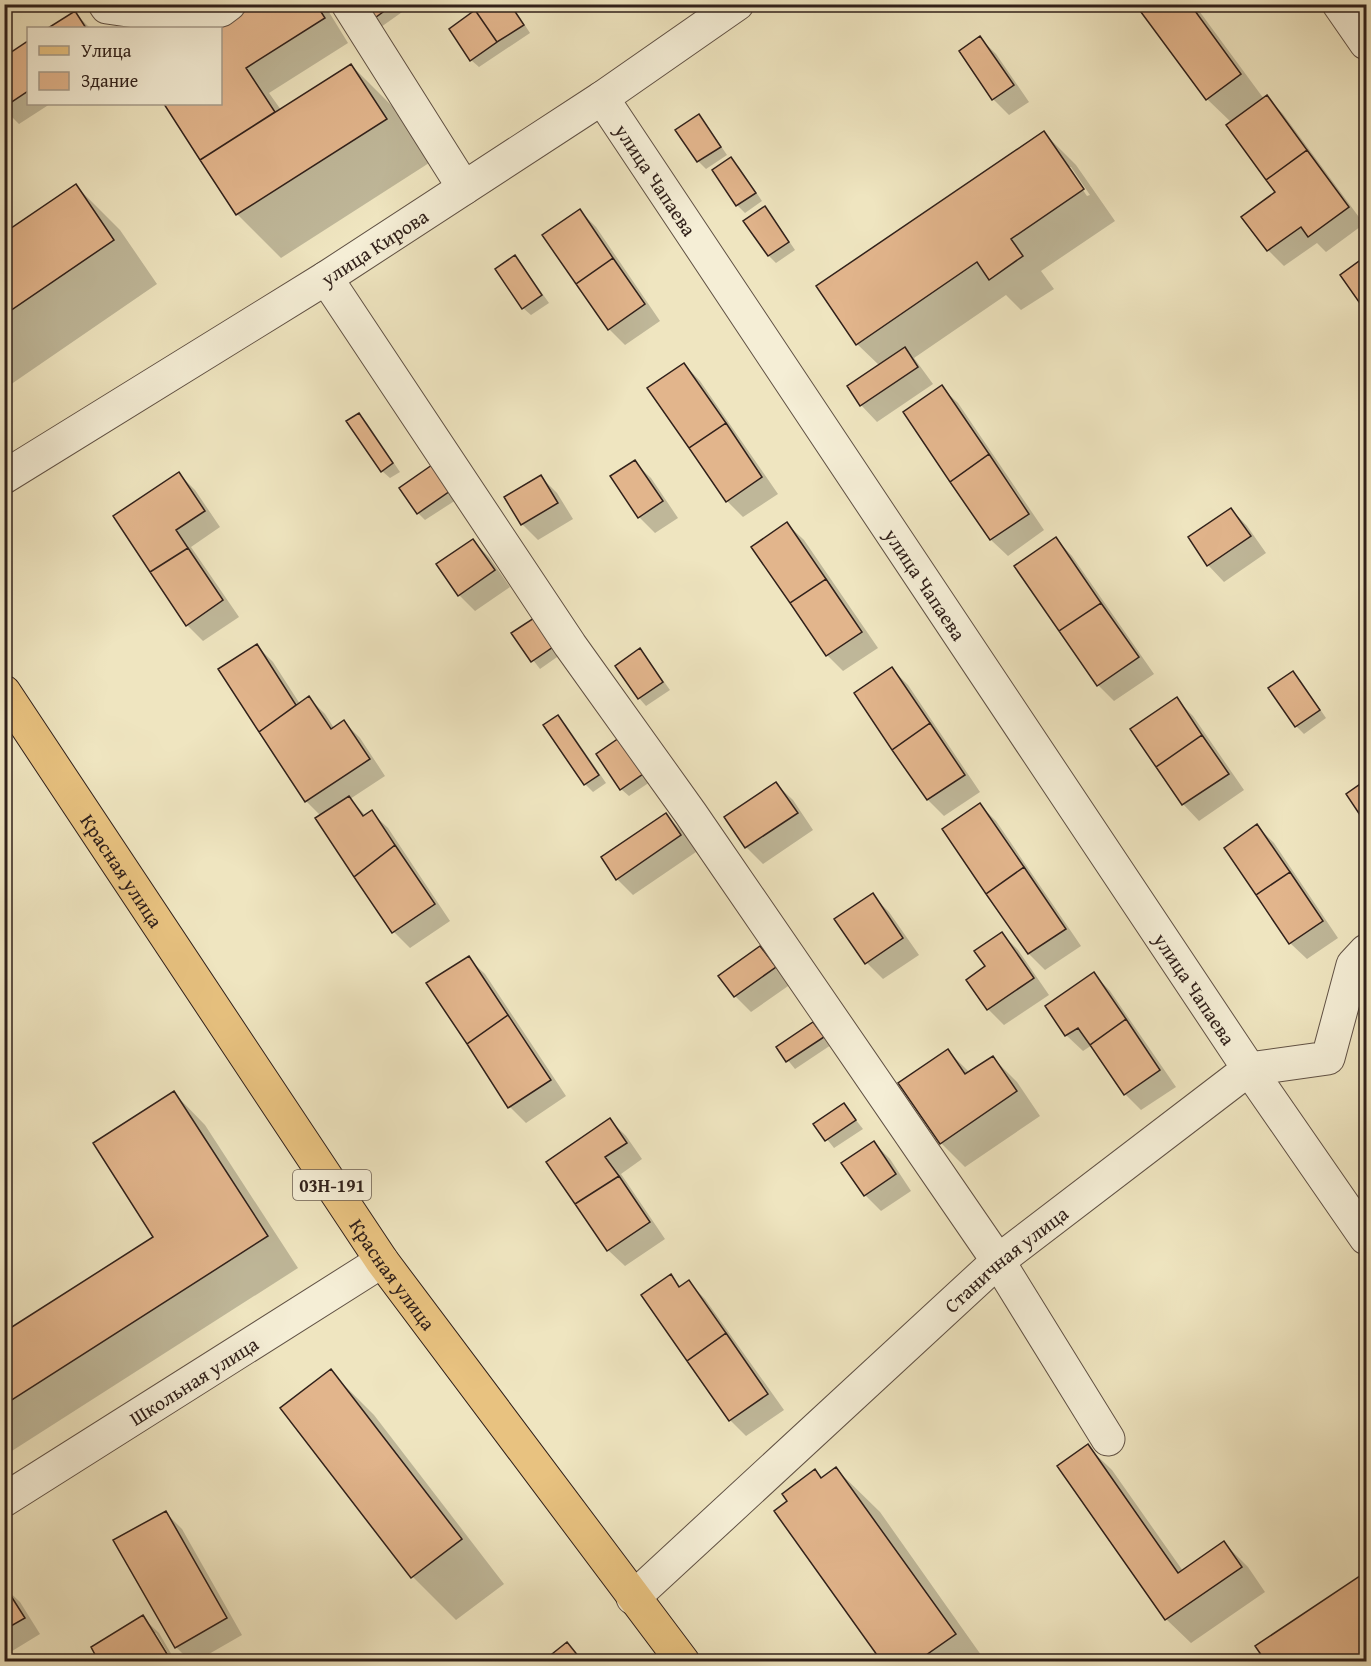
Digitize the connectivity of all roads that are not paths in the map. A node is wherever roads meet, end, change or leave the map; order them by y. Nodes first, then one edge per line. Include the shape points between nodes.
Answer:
1 (229, 4) edge
2 (348, 4) edge
3 (737, 4) edge
4 (1339, 4) edge
5 (106, 6) edge
6 (1366, 43) edge
7 (602, 98) junction
8 (464, 188) junction
9 (326, 278) junction
10 (4, 477) edge
11 (4, 692) edge
12 (1366, 951) edge
13 (1249, 1070) junction
14 (1366, 1238) edge
15 (382, 1261) junction
16 (998, 1261) junction
17 (1108, 1439) dead end
18 (4, 1500) edge
19 (633, 1598) junction
20 (682, 1662) edge

1 - 5 street via 190,19
2 - 8 street
3 - 7 street, улица Кирова
4 - 6 street
7 - 8 street, улица Кирова
7 - 13 street, улица Чапаева
8 - 9 street, улица Кирова
9 - 10 street, улица Кирова
9 - 16 street via 570,645
11 - 15 main road, Красная улица / 03Н-191
12 - 13 street, Станичная улица via 1353,965 1328,1058
13 - 14 street, улица Чапаева
13 - 16 street, Станичная улица
15 - 18 street, Школьная улица
15 - 19 main road, Красная улица / 03Н-191
16 - 17 street
16 - 19 street, Станичная улица
19 - 20 main road, Красная улица / 03Н-191

